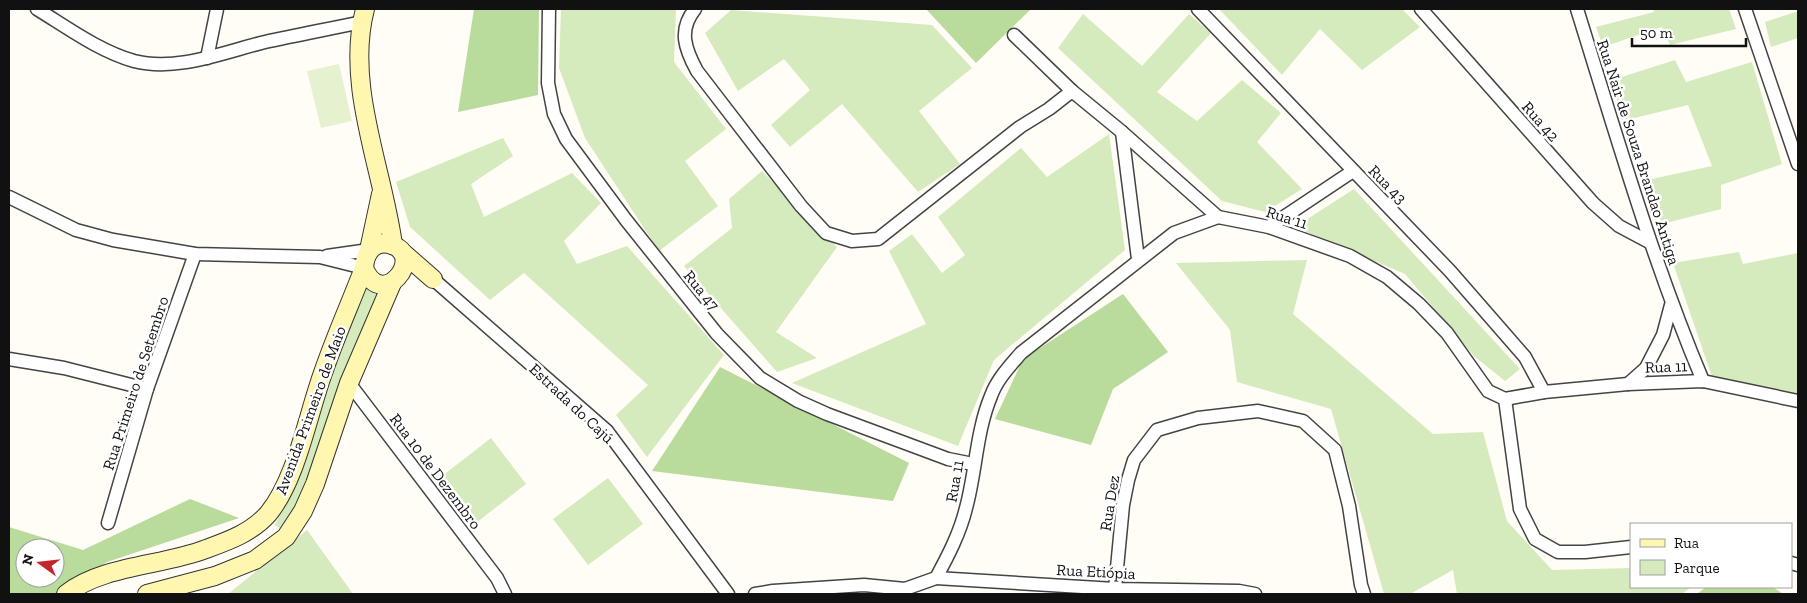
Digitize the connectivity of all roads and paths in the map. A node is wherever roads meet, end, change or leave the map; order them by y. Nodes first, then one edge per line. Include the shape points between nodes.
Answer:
1 (37, 9) edge
2 (217, 9) edge
3 (549, 9) edge
4 (695, 9) edge
5 (1198, 9) edge
6 (1421, 9) edge
7 (1577, 9) edge
8 (1745, 9) edge
9 (363, 15) edge
10 (1014, 35) dead end
11 (208, 58) junction
12 (1072, 91) junction
13 (1122, 132) junction
14 (1798, 164) edge
15 (1353, 171) junction
16 (382, 189) junction
17 (9, 196) edge
18 (1218, 217) junction
19 (1269, 227) junction
20 (1649, 242) junction
21 (397, 248) junction
22 (369, 250) junction
23 (195, 254) junction
24 (320, 257) junction
25 (1138, 260) junction
26 (364, 268) junction
27 (397, 278) junction
28 (433, 279) junction
29 (1671, 305) junction
30 (9, 359) edge
31 (1703, 381) junction
32 (349, 383) junction
33 (1628, 384) junction
34 (147, 390) junction
35 (1544, 392) junction
36 (1505, 399) junction
37 (1798, 401) edge
38 (973, 464) junction
39 (108, 523) dead end
40 (1630, 547) edge
41 (936, 578) junction
42 (1115, 589) junction
43 (906, 592) edge
44 (66, 594) edge
45 (147, 594) edge
46 (505, 594) edge
47 (728, 594) edge
48 (755, 594) edge
49 (1255, 594) edge
50 (1364, 594) edge

1 - 11 street via 108,51 136,61 165,63
2 - 11 street
3 - 38 street, Rua 47 via 548,83 554,114 566,139 717,334 760,378 798,400 948,459
4 - 12 street via 687,18 685,34 687,52 697,71 801,206 826,233 852,241 878,240 1020,127
5 - 15 street, Rua 43
6 - 20 street, Rua 42 via 1593,203 1619,226
7 - 20 street, Rua Nair de Souza Brandao Antiga
8 - 14 street
9 - 11 street
9 - 16 main road via 358,59 360,87
10 - 12 street
12 - 13 street
13 - 18 street
13 - 25 street
15 - 19 street
15 - 35 street, Rua 43 via 1450,271 1519,350
16 - 21 main road
16 - 22 main road
17 - 23 street via 76,230
18 - 19 street, Rua 11
18 - 25 street, Rua 11 via 1174,233
19 - 36 street, Rua 11 via 1350,256 1387,277 1447,334 1488,391
20 - 29 street, Rua Nair de Souza Brandao Antiga
21 - 22 main road via 381,243
21 - 27 main road via 405,262
21 - 28 main road, Estrada do Cajú
22 - 24 street
22 - 26 main road via 364,258
23 - 24 street
23 - 34 street, Rua Primeiro de Setembro
24 - 26 street
25 - 38 street, Rua 11 via 1021,353 1004,373 990,396
26 - 27 main road via 378,283
26 - 44 main road, Avenida Primeiro de Maio via 324,371 296,456 280,495 267,514 244,534 203,551 101,578
27 - 28 main road
27 - 32 main road, Avenida Primeiro de Maio
28 - 47 street, Estrada do Cajú via 607,431
29 - 31 street, Rua Nair de Souza Brandao Antiga
29 - 33 street via 1663,335 1646,368
30 - 34 street via 64,368
31 - 33 street, Rua 11
31 - 37 street, Rua 11
32 - 45 main road, Avenida Primeiro de Maio via 315,484 286,538 255,560 215,576
32 - 46 street, Rua 10 de Dezembro via 497,578
33 - 35 street, Rua 11
34 - 39 street, Rua Primeiro de Setembro
35 - 36 street, Rua 11
36 - 40 street via 1520,509 1535,539 1558,552
38 - 41 street, Rua 11 via 966,508
41 - 42 street, Rua Etiópia
41 - 43 street
42 - 49 street, Rua Etiópia
42 - 50 street, Rua Dez via 1128,480 1134,460 1157,430 1198,418 1258,411 1303,421 1335,450 1349,506
43 - 48 street via 864,585

